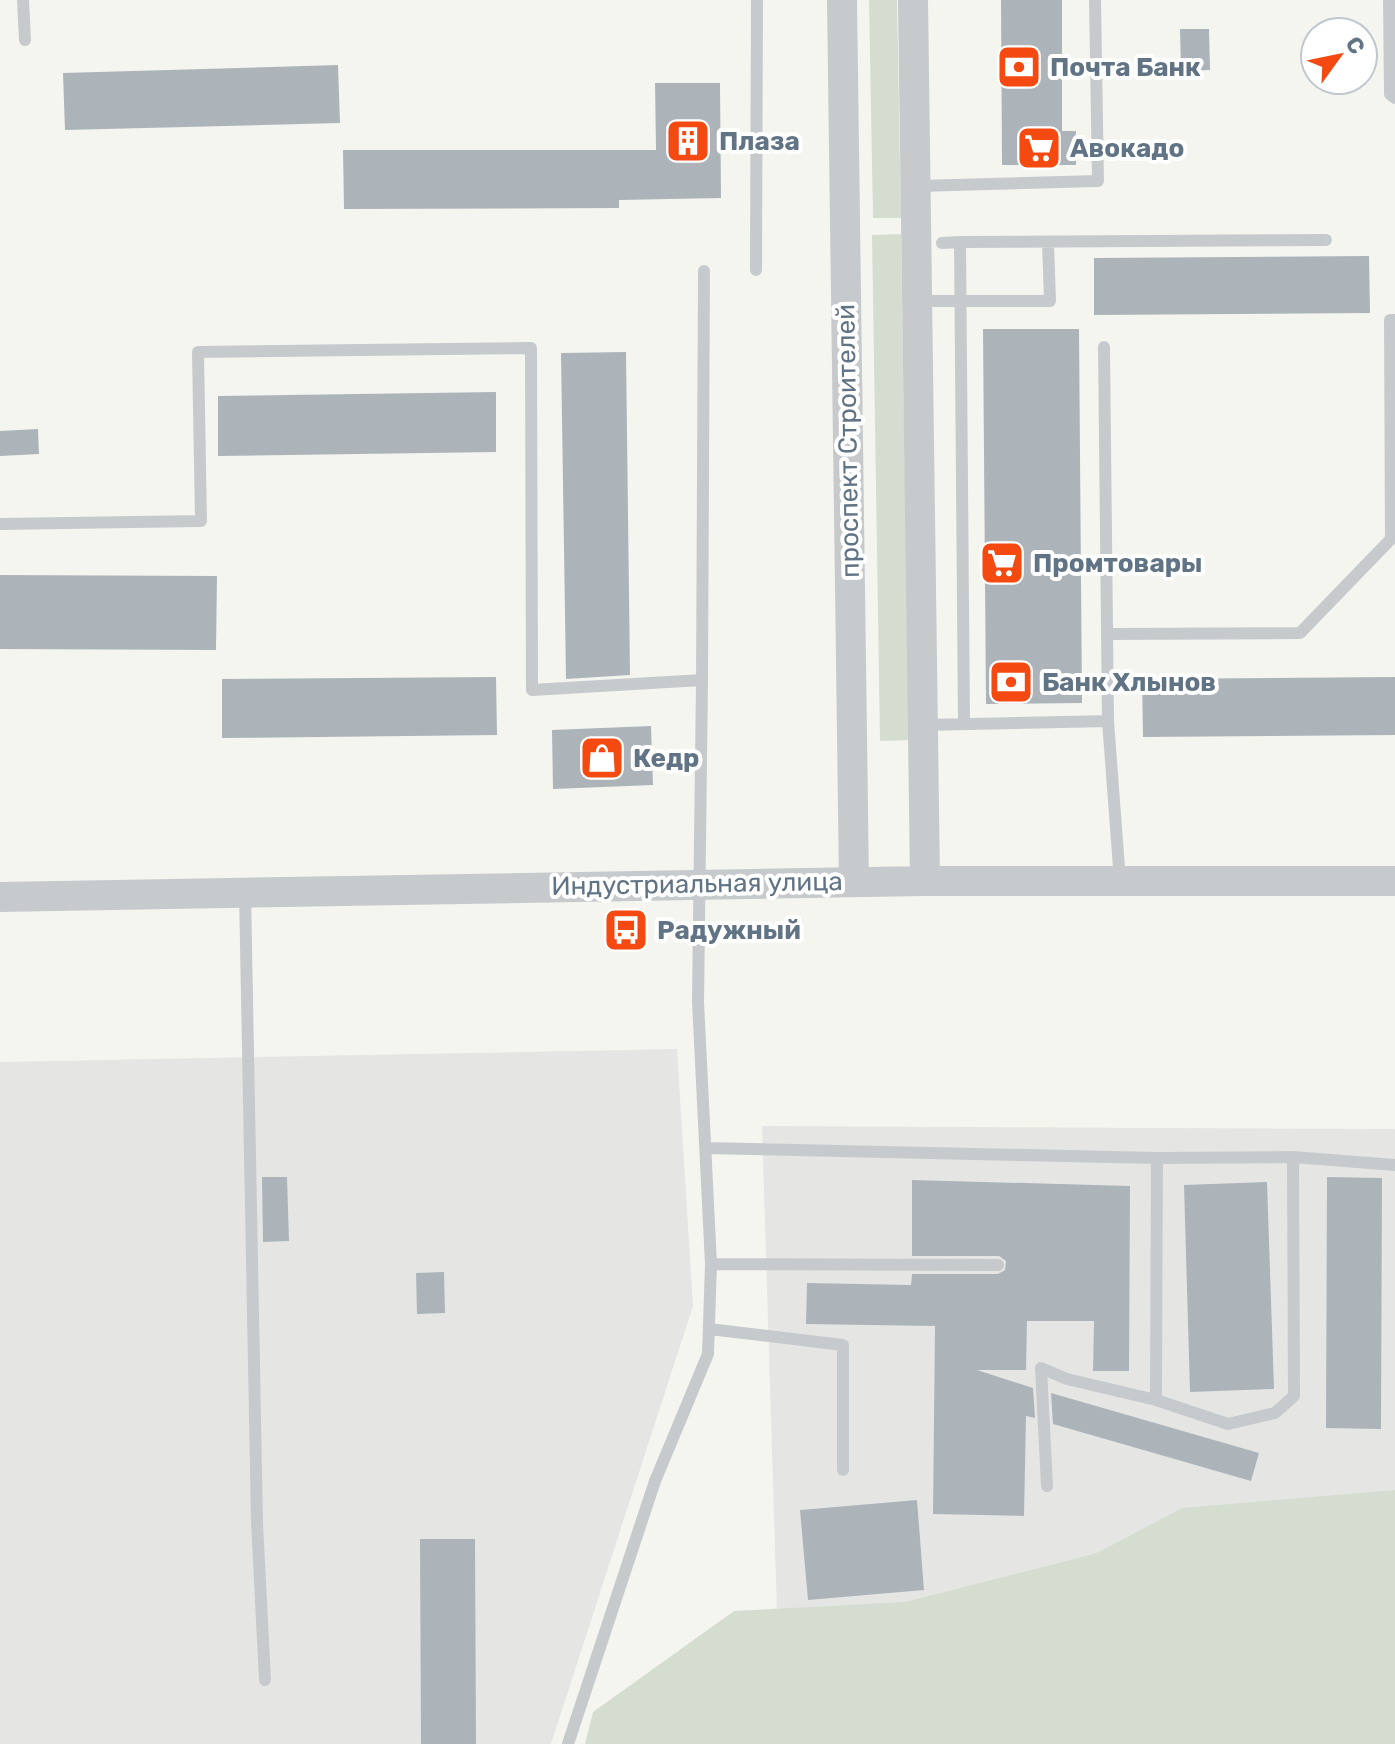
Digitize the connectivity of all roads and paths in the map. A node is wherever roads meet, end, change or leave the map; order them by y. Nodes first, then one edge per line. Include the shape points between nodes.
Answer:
1 (23, 0) edge
2 (757, 0) edge
3 (842, 0) edge
4 (913, 0) edge
5 (1095, 0) edge
6 (1389, 0) edge
7 (25, 40) dead end
8 (1395, 98) edge
9 (915, 186) junction
10 (1326, 240) dead end
11 (960, 242) junction
12 (1048, 242) junction
13 (942, 243) dead end
14 (756, 270) dead end
15 (704, 271) dead end
16 (917, 301) junction
17 (960, 302) junction
18 (1395, 320) edge
19 (1104, 347) dead end
20 (0, 524) edge
21 (1393, 539) edge
22 (1107, 634) junction
23 (702, 680) junction
24 (1108, 721) junction
25 (964, 724) junction
26 (923, 725) junction
27 (925, 881) junction
28 (1395, 881) edge
29 (854, 882) junction
30 (1120, 882) junction
31 (699, 884) junction
32 (245, 892) junction
33 (0, 897) edge
34 (706, 1148) junction
35 (1293, 1157) junction
36 (1157, 1158) junction
37 (1395, 1165) edge
38 (711, 1264) junction
39 (998, 1265) dead end
40 (709, 1329) junction
41 (1156, 1400) junction
42 (843, 1470) dead end
43 (1047, 1486) dead end
44 (265, 1680) dead end
45 (568, 1744) edge

1 - 7 lane
2 - 14 lane
3 - 29 street, проспект Строителей
4 - 9 street
5 - 9 lane via 1098,181
6 - 8 lane via 1390,94
9 - 16 street
10 - 12 lane
11 - 12 lane
11 - 13 lane
11 - 17 lane
12 - 17 lane via 1050,301
15 - 23 lane
16 - 17 lane
16 - 26 street
17 - 25 lane
18 - 21 lane via 1390,320
19 - 22 lane
20 - 23 lane via 201,521 198,352 531,348 532,690
21 - 22 lane via 1300,633
22 - 24 lane
23 - 31 lane
24 - 25 lane
24 - 30 lane
25 - 26 lane
26 - 27 street
27 - 29 street, Индустриальная улица
27 - 30 street, Индустриальная улица
28 - 30 street, Индустриальная улица
29 - 31 street, Индустриальная улица
31 - 32 street, Индустриальная улица
31 - 34 lane via 698,1002
32 - 33 street, Индустриальная улица
32 - 44 lane
34 - 36 lane
34 - 38 lane
35 - 36 lane
35 - 37 lane
35 - 41 lane via 1294,1396 1275,1413 1228,1424
36 - 41 lane
38 - 39 lane
38 - 40 lane
40 - 42 lane via 843,1345
40 - 45 lane via 708,1354 655,1481
41 - 43 lane via 1041,1368

